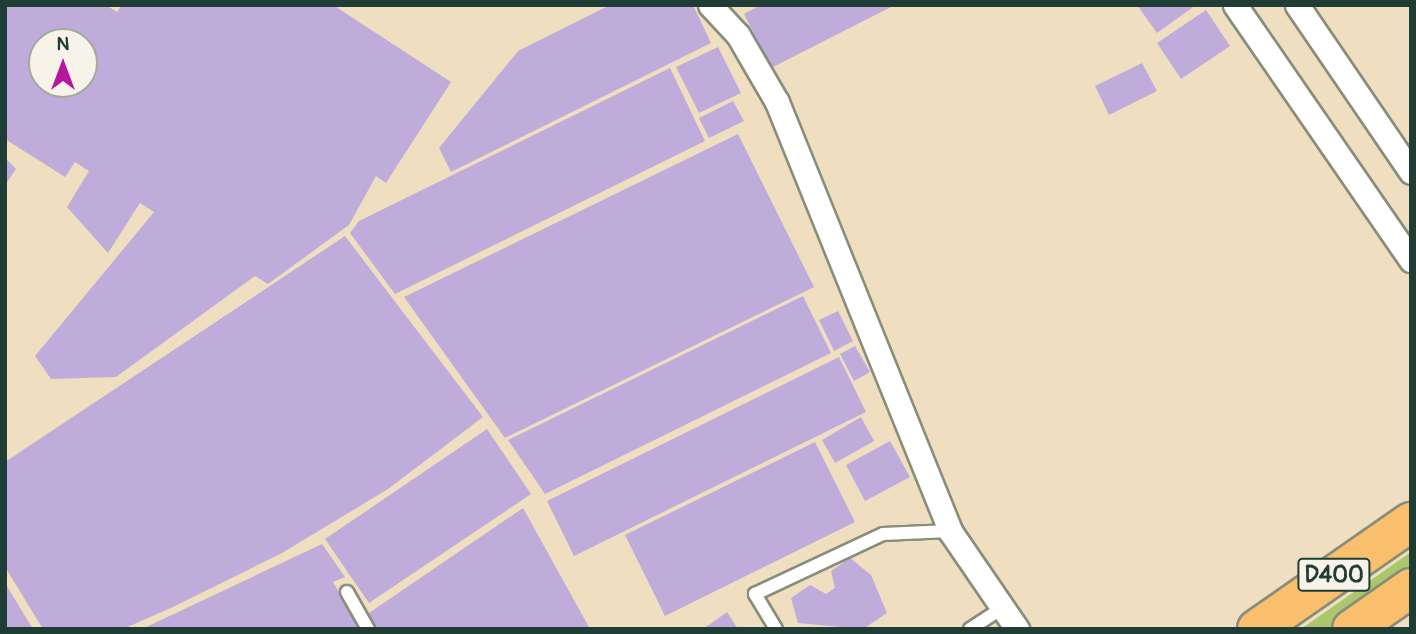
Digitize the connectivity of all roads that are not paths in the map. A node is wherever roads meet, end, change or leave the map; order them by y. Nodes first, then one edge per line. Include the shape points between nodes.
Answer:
1 (710, 5) edge
2 (1235, 5) edge
3 (1297, 5) edge
4 (1411, 172) edge
5 (1411, 260) edge
6 (1411, 522) edge
7 (950, 531) junction
8 (1411, 588) edge
9 (347, 592) dead end
10 (1002, 608) junction
11 (368, 629) edge
12 (776, 629) edge
13 (970, 629) edge
14 (1017, 629) edge
15 (1256, 629) edge
16 (1352, 629) edge

1 - 7 street via 738,35 777,102
2 - 5 street
3 - 4 street
6 - 15 highway, D400
7 - 10 street
7 - 12 lane via 883,534 755,594
8 - 16 highway, D400
9 - 11 lane
10 - 13 lane
10 - 14 street

